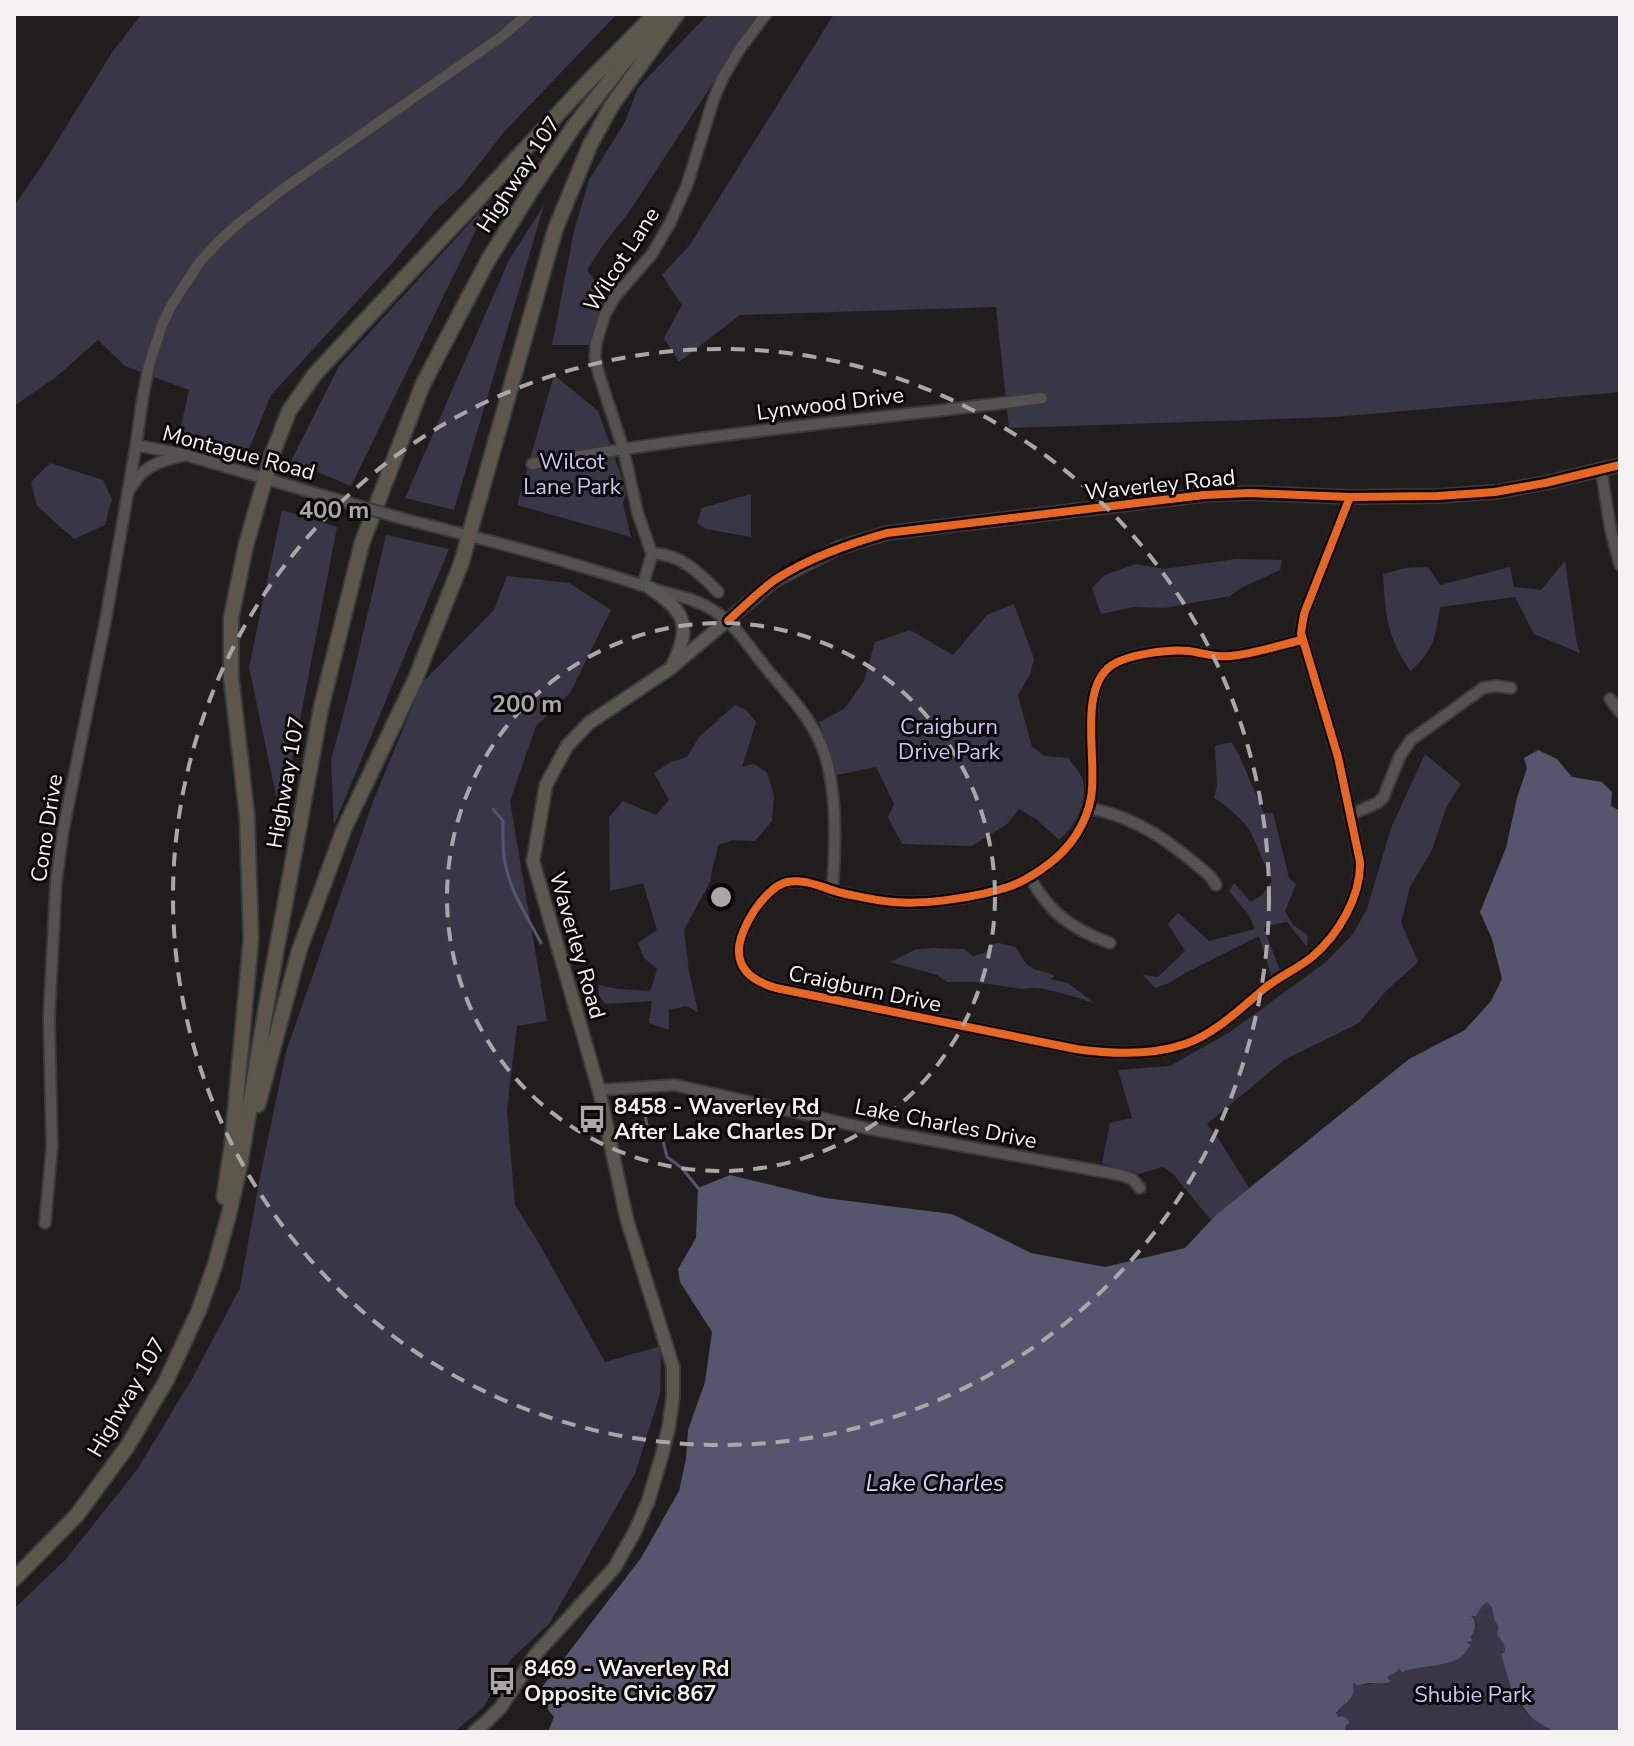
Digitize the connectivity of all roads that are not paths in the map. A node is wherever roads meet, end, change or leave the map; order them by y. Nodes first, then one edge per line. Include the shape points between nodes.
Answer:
1 (528, 14) edge
2 (655, 14) edge
3 (667, 14) edge
4 (677, 14) edge
5 (766, 14) edge
6 (1042, 398) dead end
7 (136, 445) junction
8 (623, 448) junction
9 (186, 455) junction
10 (532, 464) dead end
11 (1620, 465) edge
12 (1601, 469) junction
13 (265, 480) junction
14 (127, 494) junction
15 (1350, 497) junction
16 (468, 535) junction
17 (652, 554) junction
18 (1620, 565) edge
19 (646, 586) junction
20 (718, 592) dead end
21 (728, 621) junction
22 (1302, 640) junction
23 (671, 668) junction
24 (1511, 688) dead end
25 (1610, 699) dead end
26 (1620, 712) edge
27 (1088, 808) junction
28 (1350, 815) junction
29 (1030, 877) junction
30 (1216, 885) dead end
31 (832, 891) junction
32 (1110, 943) dead end
33 (599, 1090) junction
34 (240, 1165) junction
35 (1140, 1188) dead end
36 (45, 1223) dead end
37 (215, 1265) junction
38 (14, 1579) edge
39 (474, 1732) edge

1 - 7 street, Montague Road via 219,241 184,284 162,325 149,365
2 - 13 highway via 315,374 289,411
3 - 34 highway, Highway 107 via 574,126 487,262 423,384 395,454 362,543 321,708
4 - 16 highway via 612,105 572,187
5 - 8 street, Wilcot Lane via 723,77 687,185 665,232 605,314 595,357
6 - 8 street, Lynwood Drive
7 - 9 street, Montague Road
7 - 14 street, Cono Drive
8 - 10 street, Lynwood Drive
8 - 17 street, Wilcot Lane
9 - 13 street, Montague Road
9 - 14 street via 150,466
11 - 12 main road, Waverley Road
12 - 15 main road, Waverley Road via 1495,492
12 - 18 street
13 - 16 street, Montague Road, bridge
13 - 37 highway via 231,618 251,939
14 - 36 street, Cono Drive via 56,883 49,1018 52,1147
15 - 21 main road, Waverley Road via 1204,495 887,533 795,569
15 - 22 street, Craigburn Drive via 1304,614
16 - 19 street, Montague Road
16 - 34 highway via 415,680 344,829 299,951
17 - 19 street
17 - 20 street via 677,559
19 - 21 street, Montague Road via 688,598
19 - 23 main road via 680,615 682,644
21 - 23 main road, Waverley Road
21 - 31 street via 808,721 823,748 832,786
22 - 27 street, Craigburn Drive via 1234,656 1169,651 1112,665 1093,696
22 - 28 street, Craigburn Drive
23 - 33 main road, Waverley Road via 589,723 567,746 546,785 533,861
24 - 28 street via 1483,688 1416,735 1400,756 1383,798
25 - 26 street
27 - 29 street, Craigburn Drive via 1075,839
27 - 30 street via 1159,835
28 - 31 street, Craigburn Drive via 1360,873 1345,915 1329,939 1212,1030 1166,1049 1076,1049 776,988 745,970 739,955 741,939 767,893 789,882
29 - 31 street, Craigburn Drive via 1009,887 931,901 895,903
29 - 32 street via 1059,916
33 - 35 street, Lake Charles Drive via 682,1087 870,1129 1121,1175
33 - 39 main road, Waverley Road via 627,1220 673,1367 669,1426 648,1502 615,1567 535,1655 501,1707
34 - 37 highway, Highway 107
37 - 38 highway, Highway 107 via 166,1381 127,1447 77,1515

